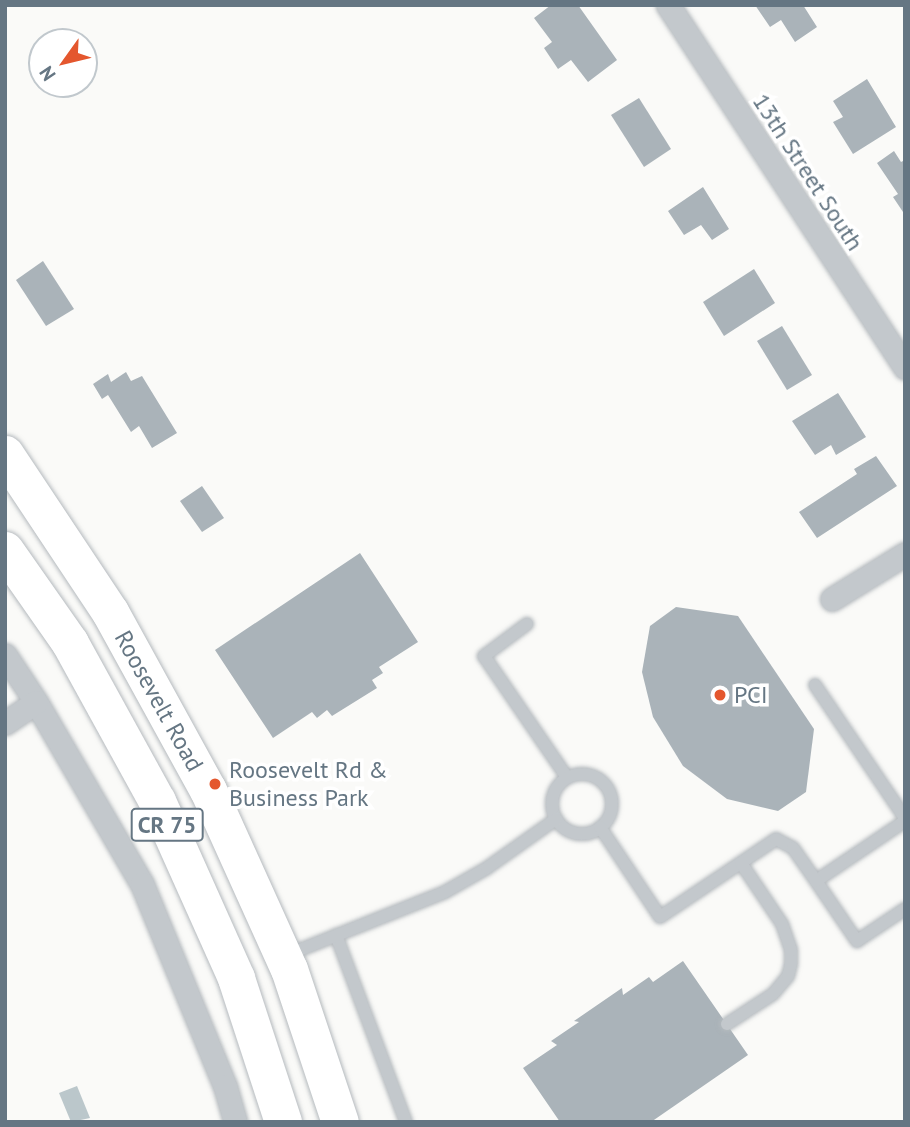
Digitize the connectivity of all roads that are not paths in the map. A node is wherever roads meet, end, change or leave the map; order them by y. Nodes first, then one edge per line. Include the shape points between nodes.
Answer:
1 (668, 5) edge
2 (905, 367) edge
3 (5, 454) edge
4 (5, 550) edge
5 (905, 554) edge
6 (832, 599) dead end
7 (527, 624) dead end
8 (5, 655) edge
9 (816, 685) dead end
10 (36, 702) junction
11 (5, 723) edge
12 (567, 777) junction
13 (556, 819) junction
14 (905, 820) edge
15 (600, 827) junction
16 (741, 863) junction
17 (816, 881) junction
18 (905, 909) edge
19 (336, 936) junction
20 (284, 957) junction
21 (727, 1024) dead end
22 (235, 1122) edge
23 (283, 1122) edge
24 (341, 1122) edge
25 (406, 1122) edge

1 - 2 street, 13th Street South
3 - 20 main road, Roosevelt Road / CR 75 via 110,612 208,790
4 - 23 main road, Roosevelt Road / CR 75 via 70,643 157,801 236,978
5 - 6 street
7 - 12 lane via 484,656
8 - 10 street
9 - 14 lane
10 - 11 street
10 - 22 street via 142,884 225,1086
12 - 13 lane via 552,796
12 - 15 lane via 584,774 607,787 610,813
13 - 15 lane via 576,833
13 - 19 lane via 467,881
14 - 17 lane
15 - 16 lane via 660,917
16 - 17 lane via 776,839 793,849
16 - 21 lane via 782,924 792,964 773,994
17 - 18 lane via 857,942
19 - 20 lane
19 - 25 lane
20 - 24 main road, Roosevelt Road / CR 75

